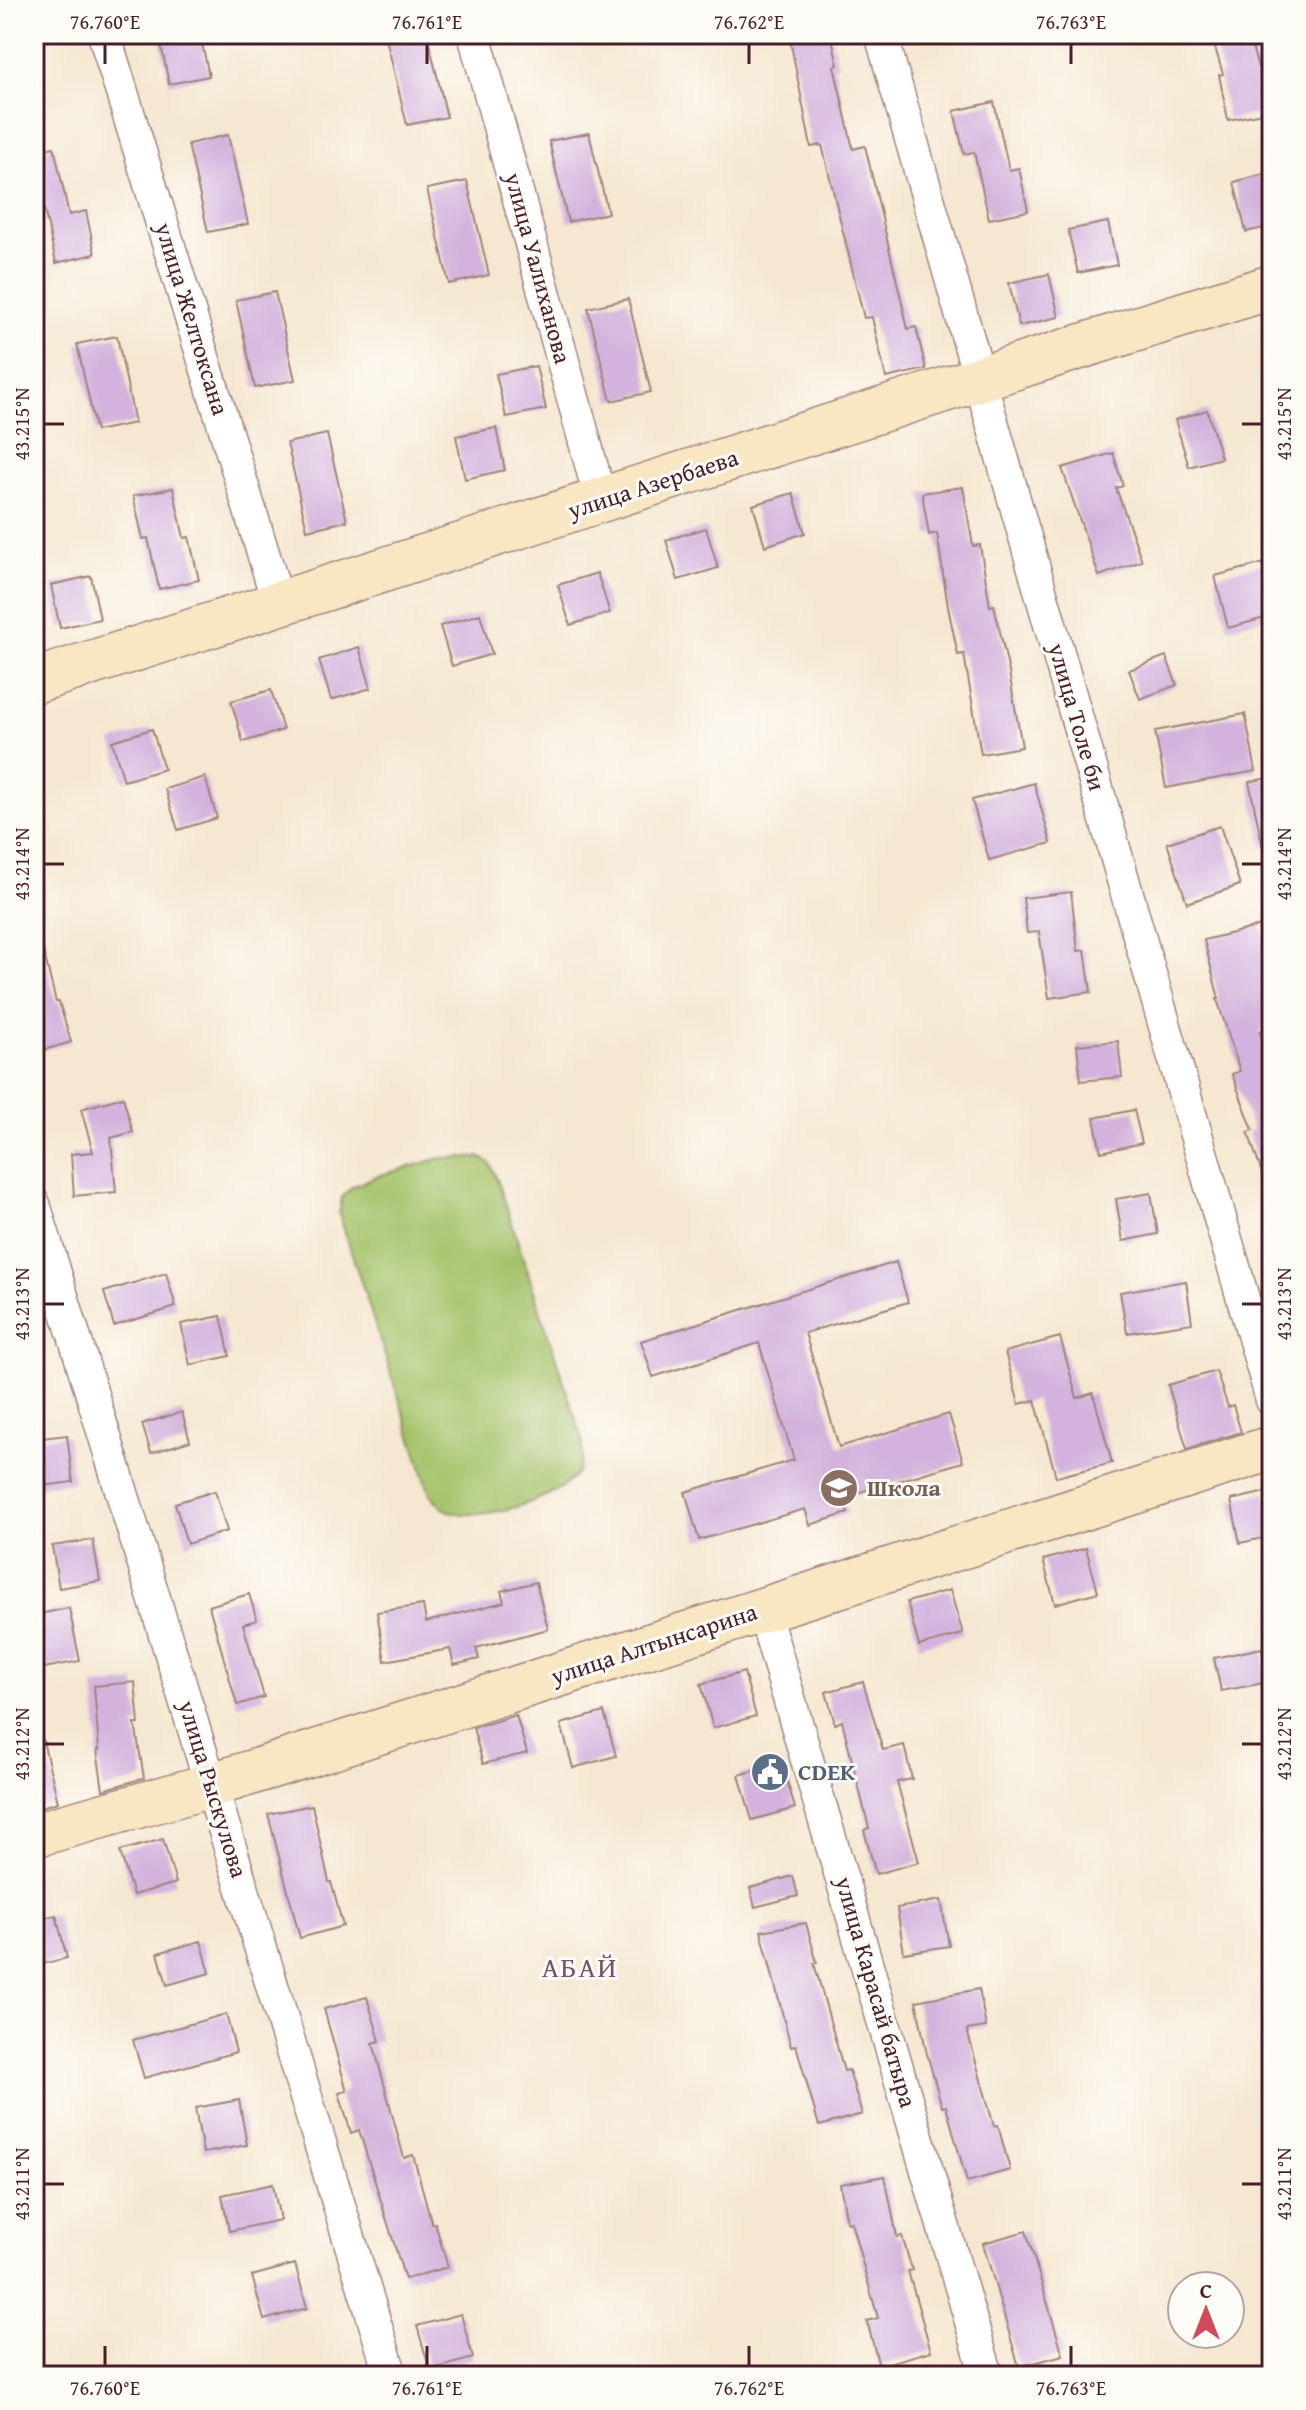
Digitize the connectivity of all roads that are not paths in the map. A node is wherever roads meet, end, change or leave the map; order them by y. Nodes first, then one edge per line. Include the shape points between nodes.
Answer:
1 (104, 34) edge
2 (474, 34) edge
3 (881, 34) edge
4 (1272, 287) edge
5 (980, 377) junction
6 (601, 501) junction
7 (279, 605) junction
8 (34, 681) edge
9 (34, 1204) edge
10 (1272, 1400) edge
11 (1272, 1448) edge
12 (763, 1609) junction
13 (212, 1785) junction
14 (34, 1835) edge
15 (391, 2376) edge
16 (987, 2376) edge

1 - 7 street, улица Желтоксана
2 - 6 street, улица Уалиханова
3 - 5 street, улица Толе би
4 - 5 street, улица Азербаева
5 - 6 street, улица Азербаева
5 - 10 street, улица Толе би
6 - 7 street, улица Азербаева
7 - 8 street, улица Азербаева
9 - 13 street, улица Рыскулова
11 - 12 street, улица Алтынсарина
12 - 13 street, улица Алтынсарина
12 - 16 street, улица Карасай батыра
13 - 14 street, улица Алтынсарина
13 - 15 street, улица Рыскулова

